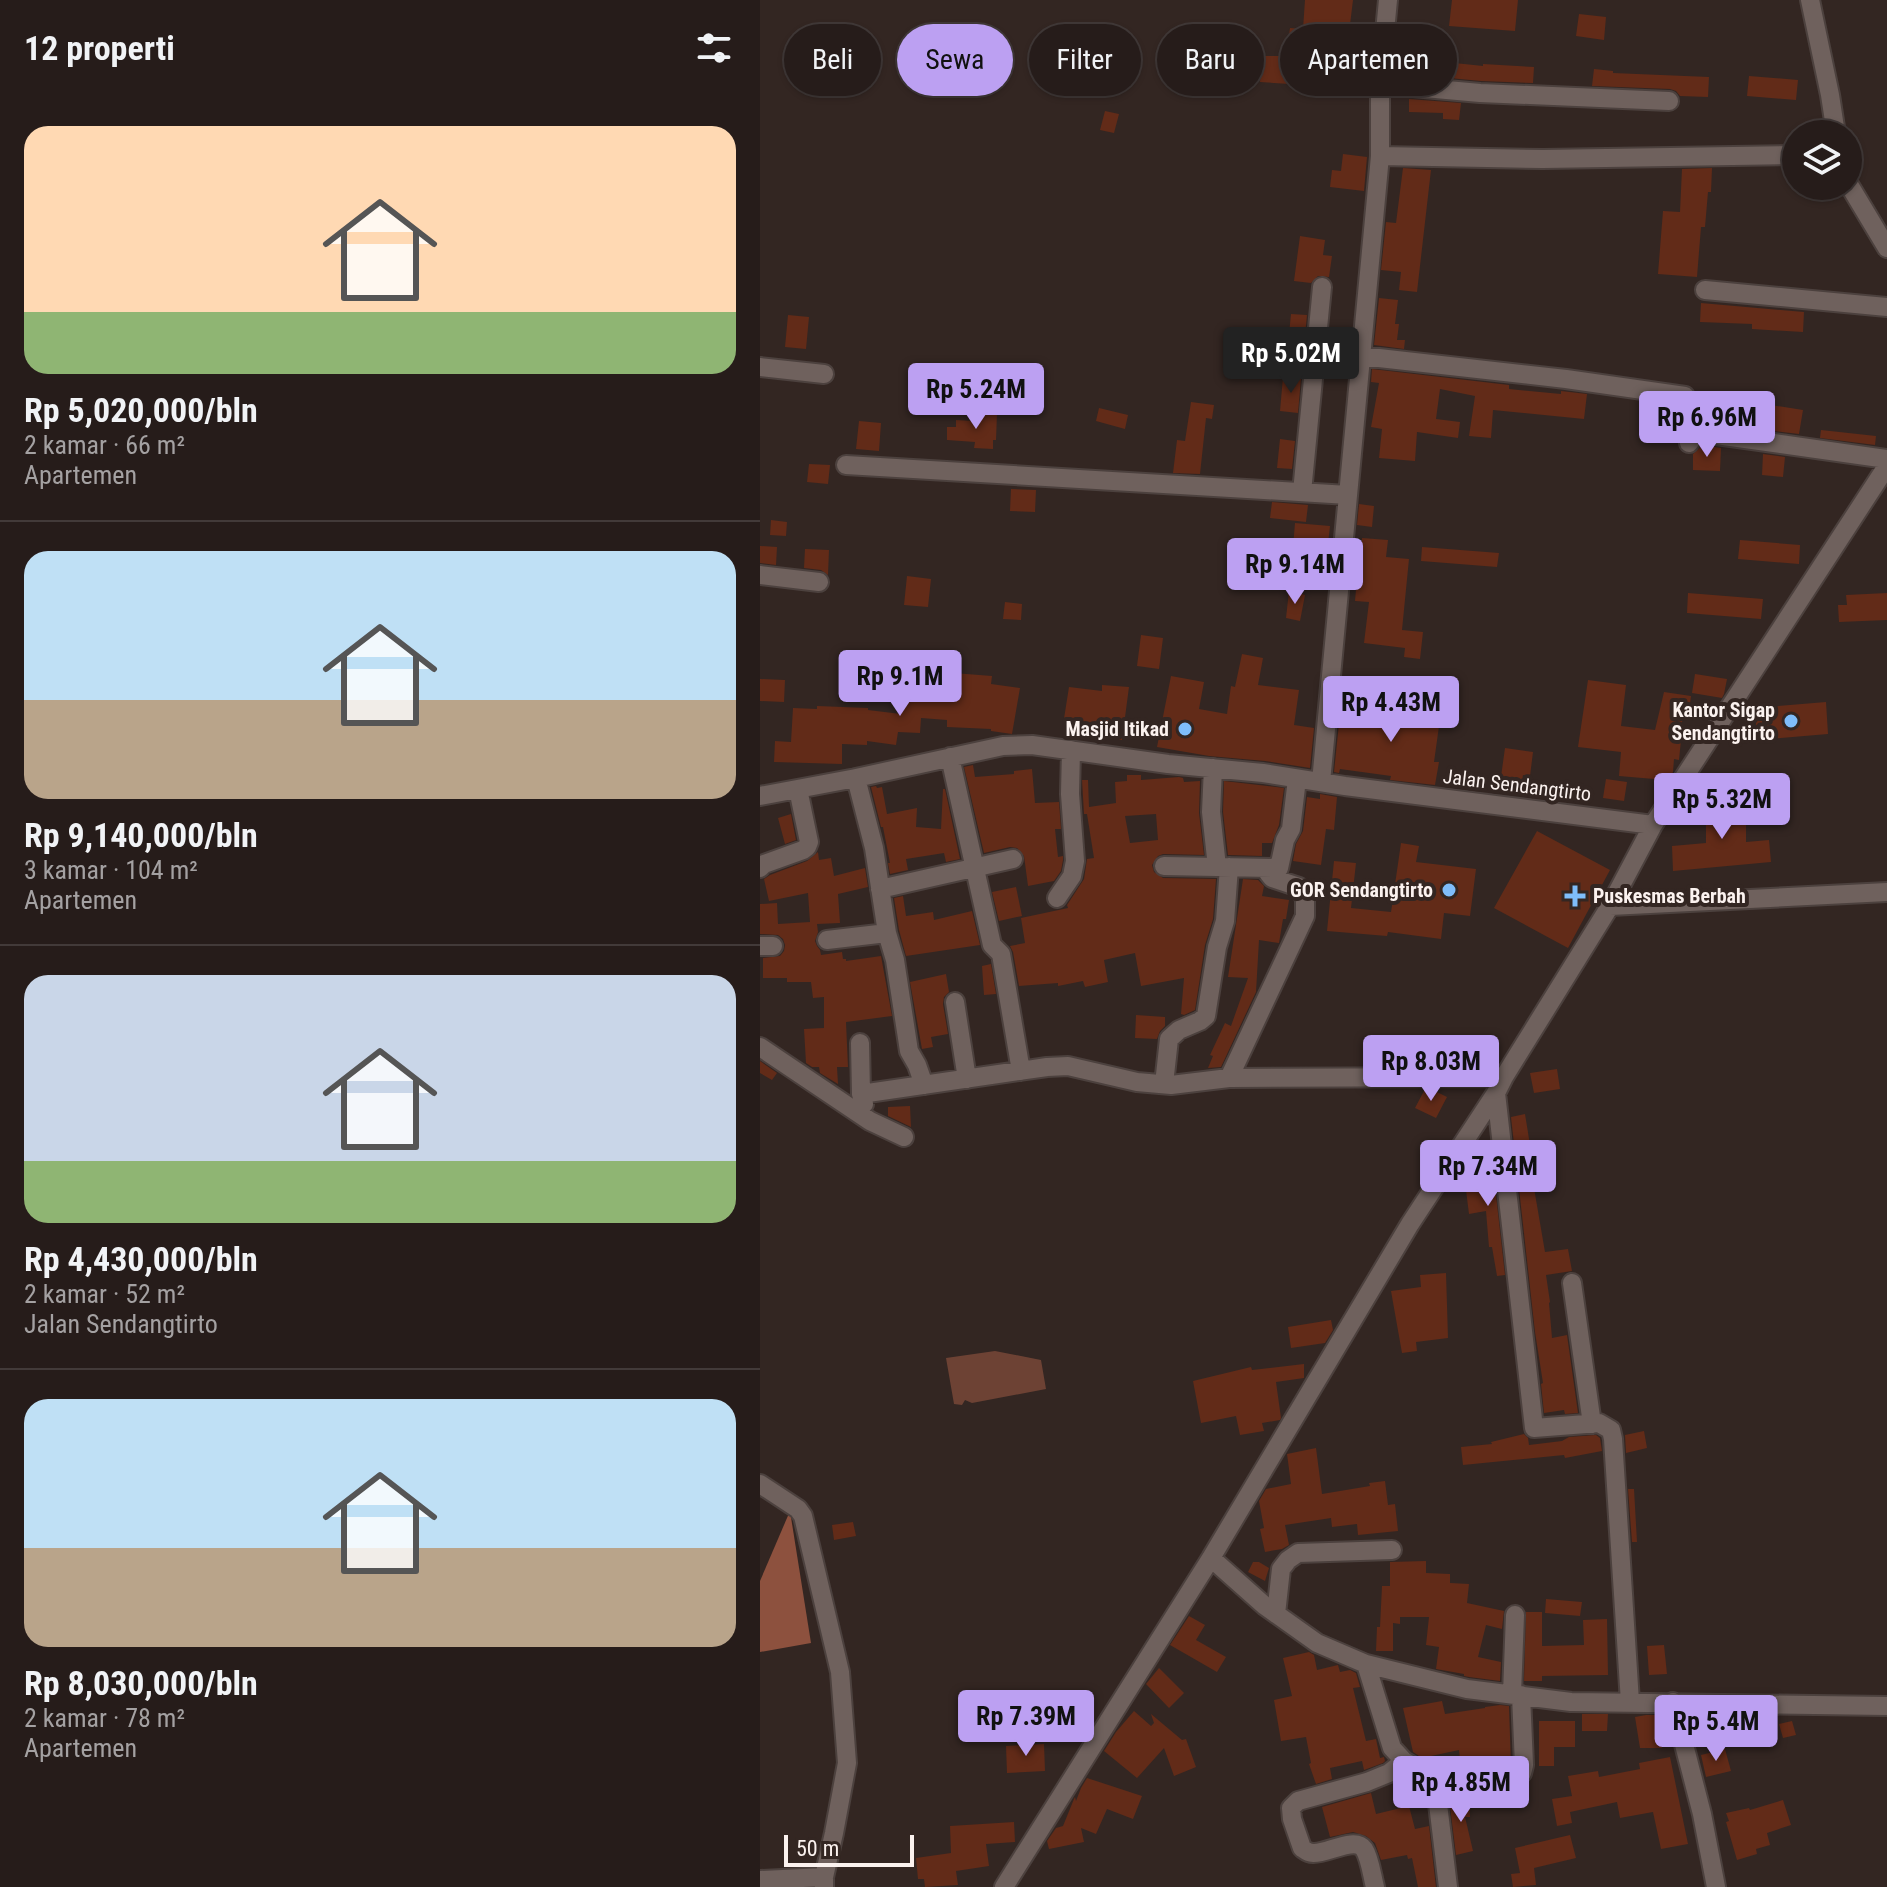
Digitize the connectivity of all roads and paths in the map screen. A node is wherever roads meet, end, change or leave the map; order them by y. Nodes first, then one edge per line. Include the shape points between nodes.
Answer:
1 (1388, 0) edge
2 (1810, 0) edge
3 (1386, 24) edge
4 (1457, 91) edge
5 (1380, 96) edge
6 (1669, 101) dead end
7 (1834, 120) edge
8 (1782, 155) edge
9 (1380, 156) junction
10 (1858, 200) edge
11 (1887, 248) edge
12 (1322, 287) dead end
13 (1705, 290) dead end
14 (1887, 307) edge
15 (1361, 356) junction
16 (760, 367) edge
17 (824, 374) dead end
18 (1685, 396) dead end
19 (1689, 443) dead end
20 (1887, 459) edge
21 (846, 465) dead end
22 (1887, 466) edge
23 (1302, 492) junction
24 (1348, 495) junction
25 (760, 575) edge
26 (819, 582) dead end
27 (1071, 750) junction
28 (950, 757) junction
29 (1213, 768) junction
30 (856, 778) junction
31 (1297, 779) junction
32 (1321, 782) junction
33 (798, 789) junction
34 (760, 796) edge
35 (1653, 825) junction
36 (1013, 859) dead end
37 (1164, 866) dead end
38 (975, 867) junction
39 (1223, 867) junction
40 (760, 868) edge
41 (1268, 869) junction
42 (880, 889) junction
43 (1887, 892) edge
44 (1057, 898) dead end
45 (1610, 906) junction
46 (887, 933) junction
47 (827, 940) dead end
48 (955, 1002) dead end
49 (860, 1043) dead end
50 (760, 1047) edge
51 (1021, 1071) junction
52 (1229, 1078) junction
53 (967, 1079) junction
54 (1164, 1084) junction
55 (924, 1085) junction
56 (1500, 1085) junction
57 (861, 1094) junction
58 (870, 1121) junction
59 (904, 1137) dead end
60 (1572, 1283) dead end
61 (1592, 1424) junction
62 (760, 1484) edge
63 (769, 1498) edge
64 (1392, 1550) dead end
65 (1211, 1558) junction
66 (1276, 1614) junction
67 (1515, 1615) dead end
68 (1366, 1664) junction
69 (1516, 1694) junction
70 (1630, 1702) junction
71 (1673, 1702) junction
72 (1887, 1706) edge
73 (1404, 1761) junction
74 (1435, 1779) junction
75 (760, 1880) edge
76 (824, 1882) edge
77 (1004, 1887) edge
78 (1375, 1887) edge
79 (1448, 1887) edge
80 (1716, 1887) edge

1 - 3 street
2 - 7 street
4 - 6 street
5 - 9 street
8 - 9 street
9 - 15 street
10 - 11 street
12 - 23 street
13 - 14 street
15 - 18 street
15 - 24 street
16 - 17 street
19 - 20 street via 1702,433
21 - 23 street
22 - 35 street
23 - 24 street
24 - 32 street
25 - 26 street
27 - 28 street, Jalan Sendangtirto via 1003,746
27 - 29 street, Jalan Sendangtirto
27 - 44 street via 1075,861
28 - 30 street, Jalan Sendangtirto
28 - 38 street
29 - 31 street, Jalan Sendangtirto
29 - 39 street via 1211,812
30 - 33 street, Jalan Sendangtirto
30 - 42 street
31 - 32 street, Jalan Sendangtirto
31 - 41 street via 1280,865
32 - 35 street, Jalan Sendangtirto
33 - 34 street, Jalan Sendangtirto
33 - 40 street via 807,847
35 - 45 street
36 - 38 street
37 - 39 street
38 - 42 street
38 - 51 street via 992,945 1001,954
39 - 41 street
39 - 54 street via 1225,921 1206,1016 1169,1039
41 - 52 street via 1272,878 1299,887 1305,916
42 - 46 street
43 - 45 street
45 - 56 street
46 - 47 street
46 - 55 street via 909,1051
48 - 53 street
49 - 57 street
50 - 58 street
51 - 53 street
51 - 54 street via 1068,1066
52 - 54 street
52 - 56 street
53 - 55 street
55 - 57 street
56 - 61 street via 1534,1428
56 - 65 street via 1410,1224
57 - 58 street
58 - 59 street
60 - 61 street
61 - 70 street via 1606,1425 1613,1439
62 - 63 street
63 - 76 street via 803,1516 840,1672 847,1763
64 - 66 street via 1298,1553 1281,1569
65 - 66 street
65 - 77 street
66 - 68 street via 1317,1643
67 - 69 street
68 - 69 street via 1467,1689
68 - 73 street via 1392,1748
69 - 70 street via 1571,1702
69 - 74 street via 1522,1773 1477,1784
70 - 71 street
71 - 72 street
71 - 80 street
73 - 74 street
73 - 78 street via 1389,1773 1298,1801 1291,1808 1302,1848 1311,1853 1360,1845
74 - 79 street
75 - 76 street

